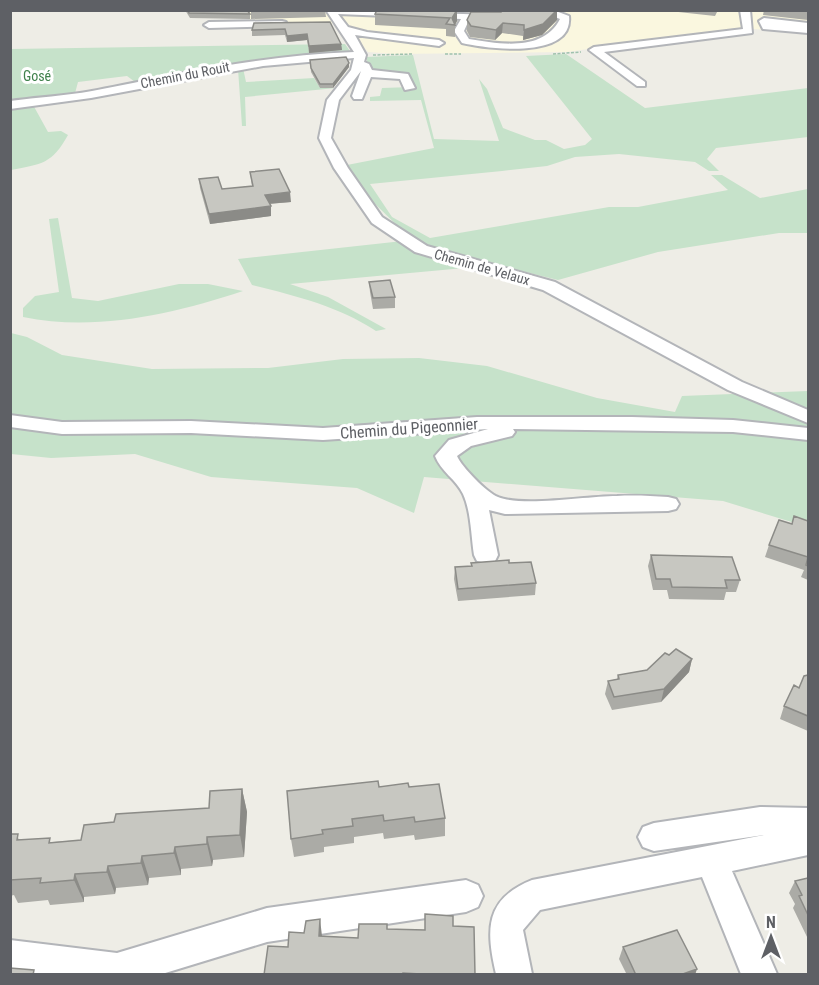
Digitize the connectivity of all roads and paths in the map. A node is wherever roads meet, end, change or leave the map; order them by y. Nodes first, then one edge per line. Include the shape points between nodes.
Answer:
1 (542, 10) edge
2 (745, 10) edge
3 (256, 13) dead end
4 (568, 13) edge
5 (762, 16) dead end
6 (496, 18) edge
7 (335, 19) edge
8 (465, 21) edge
9 (808, 21) edge
10 (296, 23) edge
11 (209, 25) dead end
12 (248, 25) junction
13 (242, 41) dead end
14 (439, 43) dead end
15 (362, 64) junction
16 (641, 84) dead end
17 (409, 88) dead end
18 (358, 96) dead end
19 (10, 105) edge
20 (808, 417) edge
21 (10, 421) edge
22 (514, 423) junction
23 (808, 434) edge
24 (475, 495) junction
25 (668, 504) dead end
26 (486, 555) dead end
27 (808, 822) edge
28 (654, 837) dead end
29 (808, 841) edge
30 (711, 859) junction
31 (466, 896) dead end
32 (10, 957) edge
33 (116, 973) edge
34 (514, 975) edge
35 (759, 975) edge

1 - 4 street
2 - 16 street via 748,31 594,50
3 - 12 street via 261,17
4 - 8 street via 544,43 522,45 466,41 459,31
5 - 9 street
6 - 7 street
7 - 14 street via 366,35
7 - 15 street
10 - 12 street
11 - 12 street
12 - 13 street
15 - 17 street, Chemin du Rouit via 404,76
15 - 18 street
15 - 19 street, Chemin du Rouit via 270,60 100,93
15 - 20 street, Chemin de Velaux via 333,100 325,138 340,168 377,220 421,249 549,286 735,386
21 - 22 street, Chemin du Pigeonnier via 62,428 191,427 323,434
22 - 23 street, Chemin du Pigeonnier via 733,426
22 - 24 street via 507,431 449,448 446,456 450,465
24 - 25 street via 488,502 526,508
24 - 26 street
27 - 28 street via 760,821
29 - 30 street
30 - 34 street via 532,896 512,910 504,928
30 - 35 street
31 - 33 street via 267,925
32 - 33 street

